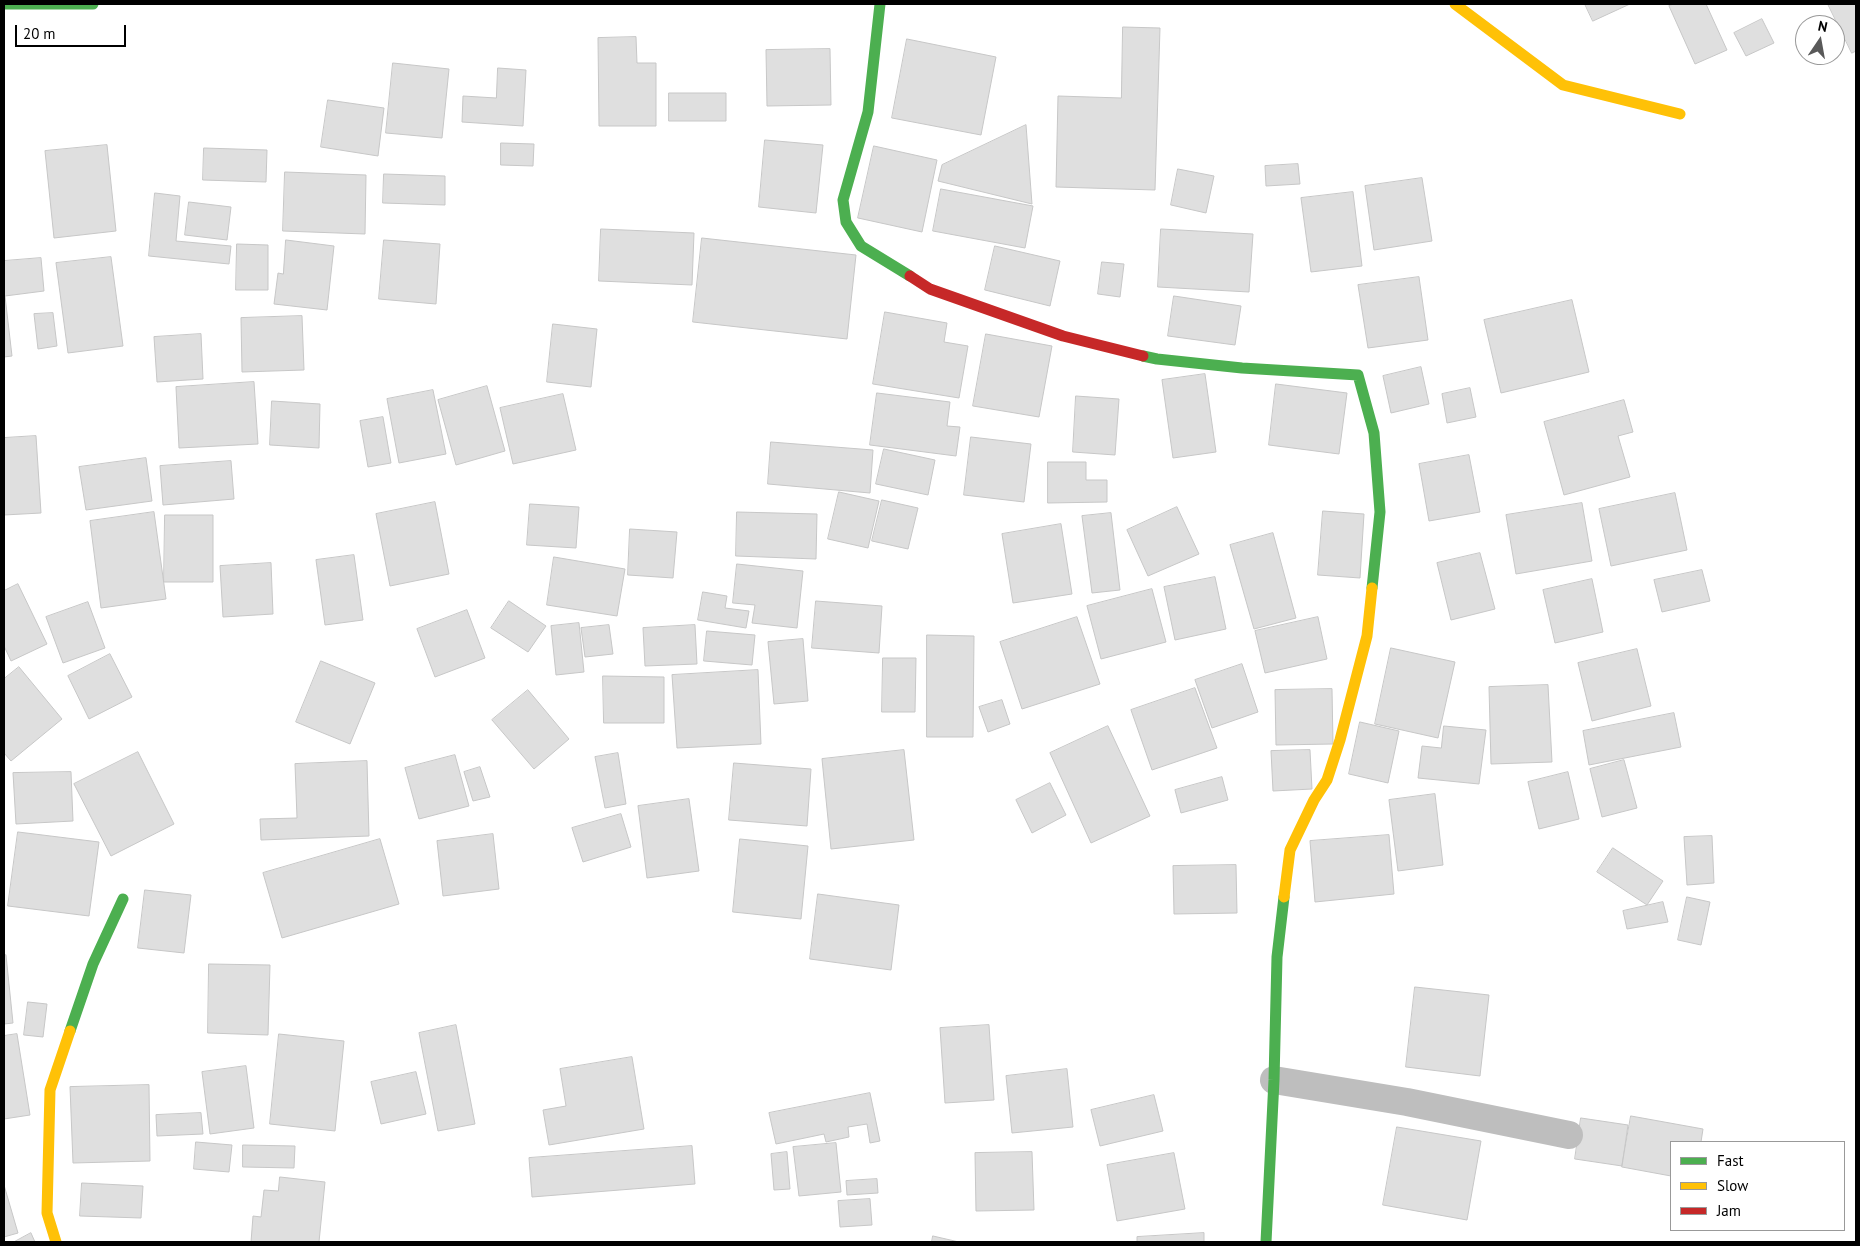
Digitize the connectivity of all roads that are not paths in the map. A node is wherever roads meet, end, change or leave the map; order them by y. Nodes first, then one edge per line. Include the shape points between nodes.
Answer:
1 (4, 4) edge
2 (94, 4) edge
3 (880, 4) edge
4 (1455, 4) edge
5 (1680, 114) dead end
6 (123, 900) dead end
7 (1274, 1080) junction
8 (1569, 1135) dead end
9 (56, 1242) edge
10 (1266, 1242) edge

1 - 2 street
3 - 7 street via 868,112 843,200 846,222 861,246 930,289 1063,336 1157,359 1358,375 1374,433 1380,512 1367,636 1327,780 1290,850 1277,957
4 - 5 street via 1563,85
6 - 9 street via 92,964 50,1090 47,1214
7 - 8 street via 1407,1102
7 - 10 street

